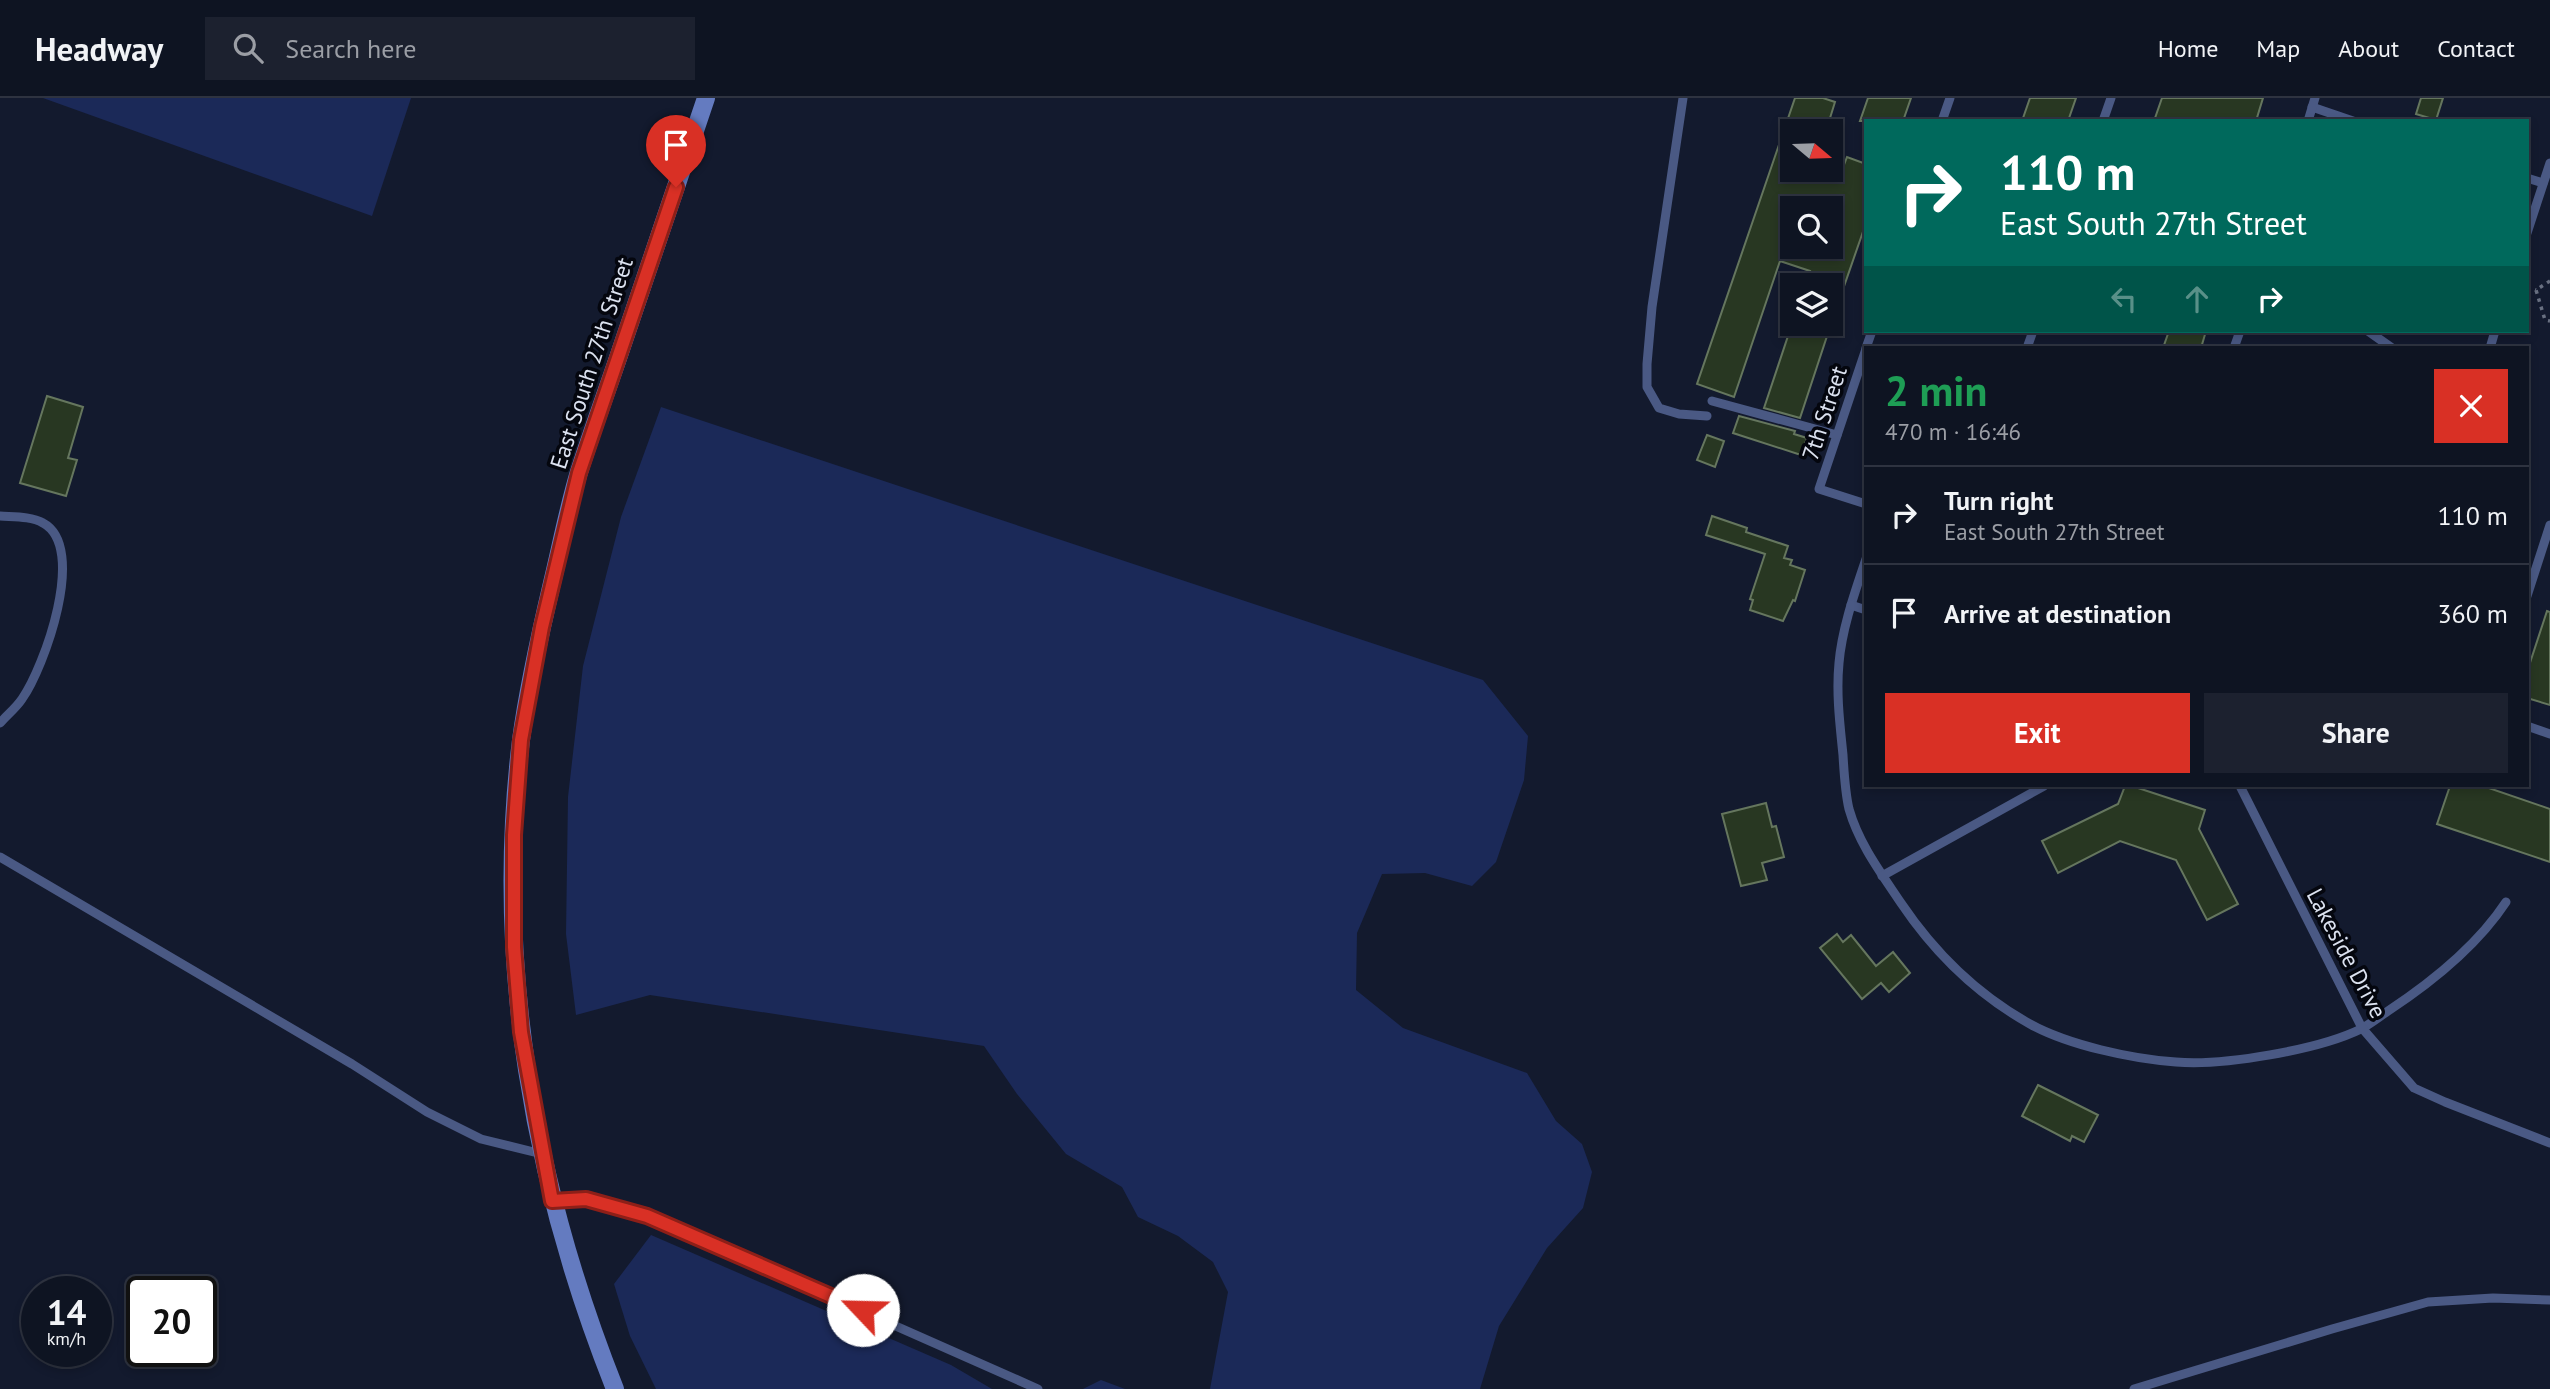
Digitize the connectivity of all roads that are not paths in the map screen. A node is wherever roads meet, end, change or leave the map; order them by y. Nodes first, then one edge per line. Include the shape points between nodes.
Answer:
1 (706, 98) edge
2 (1683, 98) edge
3 (1950, 98) edge
4 (2111, 98) edge
5 (2314, 103) edge
6 (1943, 119) edge
7 (2105, 119) edge
8 (2349, 119) edge
9 (2550, 163) edge
10 (2529, 179) edge
11 (2543, 183) junction
12 (2529, 227) edge
13 (2371, 333) edge
14 (2389, 346) edge
15 (1864, 355) edge
16 (1712, 401) dead end
17 (1707, 416) dead end
18 (1837, 435) junction
19 (1864, 503) edge
20 (0, 516) edge
21 (2550, 526) edge
22 (2547, 548) edge
23 (1864, 565) edge
24 (2529, 591) edge
25 (1851, 605) junction
26 (1864, 609) edge
27 (0, 723) edge
28 (2529, 727) edge
29 (2550, 734) edge
30 (2042, 787) edge
31 (2240, 787) edge
32 (0, 857) edge
33 (1882, 876) junction
34 (2506, 902) dead end
35 (2362, 1028) junction
36 (2550, 1143) edge
37 (542, 1154) junction
38 (552, 1201) junction
39 (2550, 1300) edge
40 (615, 1389) edge
41 (1038, 1389) edge
42 (2134, 1389) edge

1 - 37 main road, East South 27th Street via 579,473 521,740 514,835 514,947 521,1032
2 - 17 lane via 1652,307 1647,387 1659,408
3 - 6 lane
4 - 7 lane
5 - 8 lane
9 - 11 lane
10 - 11 lane
11 - 12 lane
13 - 14 lane
15 - 18 lane, 7th Street
16 - 18 lane
18 - 19 lane, 7th Street via 1819,489
20 - 27 lane via 44,523 58,540 63,559 60,603 49,638 22,699
21 - 22 lane
22 - 24 lane
23 - 25 lane
25 - 26 lane
25 - 33 lane via 1839,663 1846,786 1863,844
28 - 29 lane
30 - 33 lane
31 - 35 lane, Lakeside Drive
32 - 37 lane via 427,1112 481,1139
33 - 35 lane via 1918,929 1954,968 2031,1025 2080,1044 2177,1062 2221,1060 2326,1043
34 - 35 lane via 2493,922 2421,990
35 - 36 lane, Lakeside Drive via 2414,1088
37 - 38 main road, East South 27th Street
38 - 40 main road, East South 27th Street
38 - 41 lane via 586,1199 647,1216
39 - 42 lane via 2428,1302

